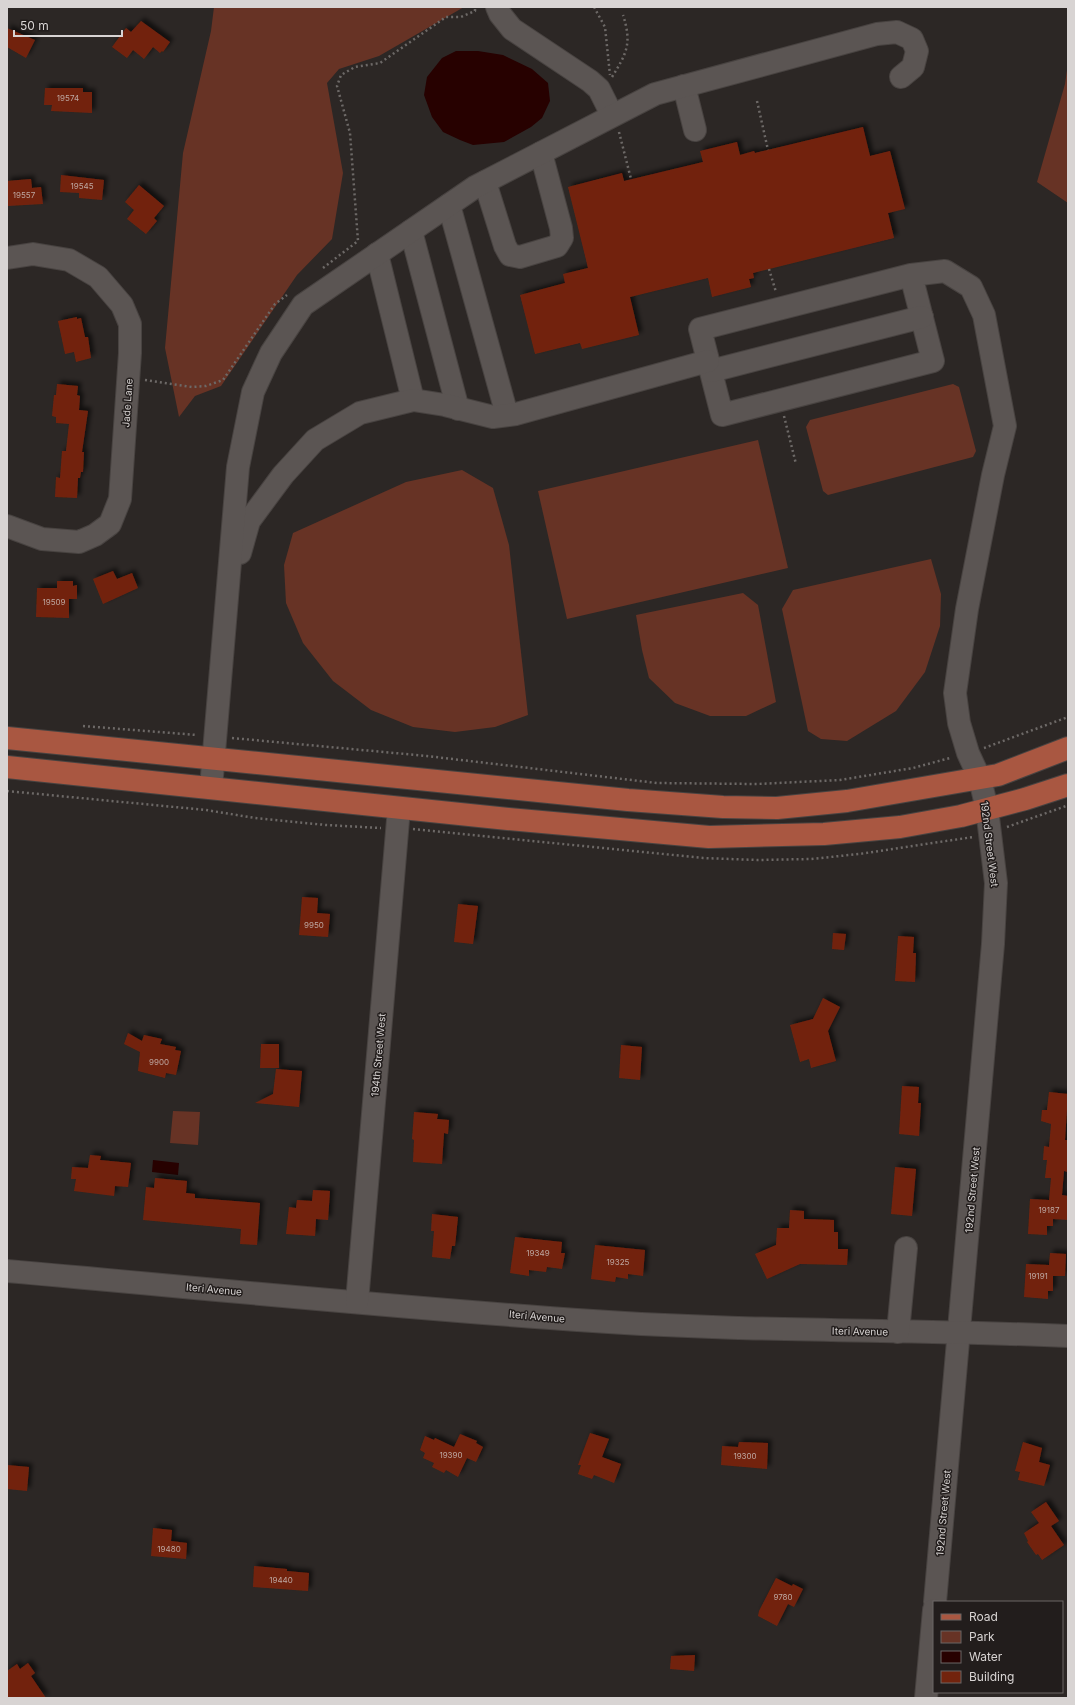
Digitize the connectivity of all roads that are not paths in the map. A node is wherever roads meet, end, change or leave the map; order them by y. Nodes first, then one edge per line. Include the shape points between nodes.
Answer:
1 (497, 7) edge
2 (901, 77) dead end
3 (684, 86) junction
4 (615, 114) junction
5 (695, 130) dead end
6 (540, 153) junction
7 (485, 182) junction
8 (449, 205) junction
9 (411, 231) junction
10 (377, 254) junction
11 (7, 258) edge
12 (911, 275) junction
13 (922, 317) junction
14 (710, 366) junction
15 (414, 400) junction
16 (458, 409) junction
17 (507, 415) junction
18 (7, 526) edge
19 (226, 598) junction
20 (7, 738) edge
21 (1068, 748) edge
22 (214, 759) junction
23 (7, 767) edge
24 (980, 779) junction
25 (1068, 785) edge
26 (211, 788) junction
27 (399, 808) junction
28 (987, 809) junction
29 (906, 1248) dead end
30 (7, 1271) edge
31 (356, 1302) junction
32 (898, 1332) junction
33 (959, 1332) junction
34 (1068, 1336) edge
35 (935, 1601) edge
36 (933, 1621) edge
37 (926, 1698) edge

1 - 4 street via 512,29 599,89
2 - 3 street via 913,67 918,51 912,39 897,32 877,34
3 - 4 street via 655,94
3 - 5 street
4 - 6 street
6 - 7 street
6 - 7 street via 561,228 562,238 557,246 520,257 510,255
7 - 8 street
8 - 9 street
8 - 17 street
9 - 10 street
9 - 16 street
10 - 15 street
10 - 19 street via 304,305 271,353 253,392 238,467
11 - 18 street, Jade Lane via 33,254 69,260 98,277 122,306 130,324 129,378 120,499 110,524 79,542 42,539
12 - 13 street
12 - 14 street, 192nd Street West via 700,329
12 - 24 street, 192nd Street West via 945,271 971,287 984,315 1005,426 967,609 955,693 959,723 968,753
13 - 14 street
13 - 14 street via 933,361 722,415
14 - 17 street
15 - 16 street
15 - 19 street via 360,412 315,440 283,475 249,521
16 - 17 street via 493,417
19 - 22 street
20 - 22 main road
21 - 24 main road via 998,776
22 - 24 main road via 628,800 777,808 847,801
22 - 26 street
23 - 26 main road
24 - 28 street, 192nd Street West
25 - 28 main road
26 - 27 main road
27 - 28 main road via 708,836 824,834 900,827
27 - 31 street, 194th Street West
28 - 33 street, 192nd Street West via 995,871 995,916
29 - 32 street
30 - 31 street, Iteri Avenue
31 - 32 street, Iteri Avenue via 594,1321
32 - 33 street, Iteri Avenue
33 - 34 street, Iteri Avenue
33 - 35 street, 192nd Street West
36 - 37 street

